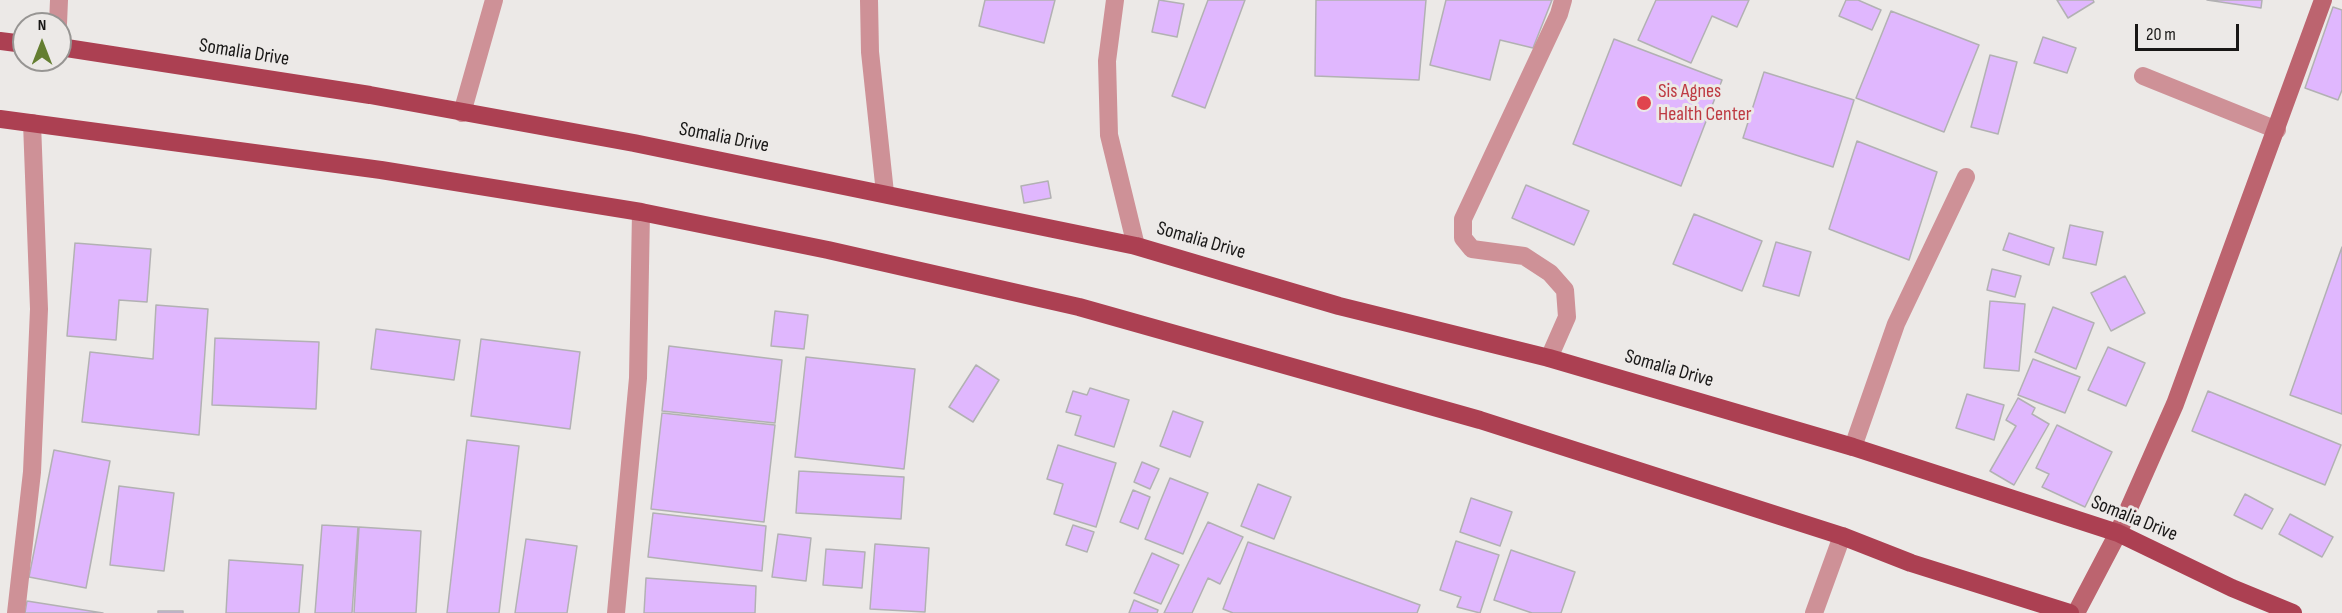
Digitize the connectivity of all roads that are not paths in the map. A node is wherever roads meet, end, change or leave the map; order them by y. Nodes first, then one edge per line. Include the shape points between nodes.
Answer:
1 (494, 0) edge
2 (869, 0) edge
3 (1115, 0) edge
4 (1563, 0) edge
5 (2323, 0) edge
6 (72, 49) edge
7 (2143, 76) dead end
8 (462, 113) junction
9 (0, 119) edge
10 (32, 123) junction
11 (2277, 130) junction
12 (1966, 177) dead end
13 (885, 193) junction
14 (641, 212) junction
15 (1136, 246) junction
16 (1549, 358) junction
17 (1853, 447) junction
18 (2118, 533) junction
19 (1842, 536) junction
20 (16, 613) edge
21 (616, 613) edge
22 (1814, 613) edge
23 (2070, 613) edge
24 (2076, 613) edge
25 (2293, 613) edge

1 - 8 street
2 - 13 street via 870,52
3 - 15 street via 1107,62 1109,135
4 - 16 street via 1463,219 1463,238 1472,249 1524,256 1550,273 1565,290 1567,317
5 - 11 street
6 - 8 main road, Somalia Drive
7 - 11 street
8 - 13 main road, Somalia Drive
9 - 10 main road
10 - 14 main road via 381,170
10 - 20 street via 39,309 32,472
11 - 18 street via 2175,404
12 - 17 street via 1896,324
13 - 15 main road, Somalia Drive
14 - 19 main road via 1079,307 1480,420
14 - 21 street via 638,378
15 - 16 main road, Somalia Drive via 1340,306
16 - 17 main road, Somalia Drive
17 - 18 main road, Somalia Drive
18 - 24 street
18 - 25 main road, Somalia Drive
19 - 22 street
19 - 23 main road via 1911,563

